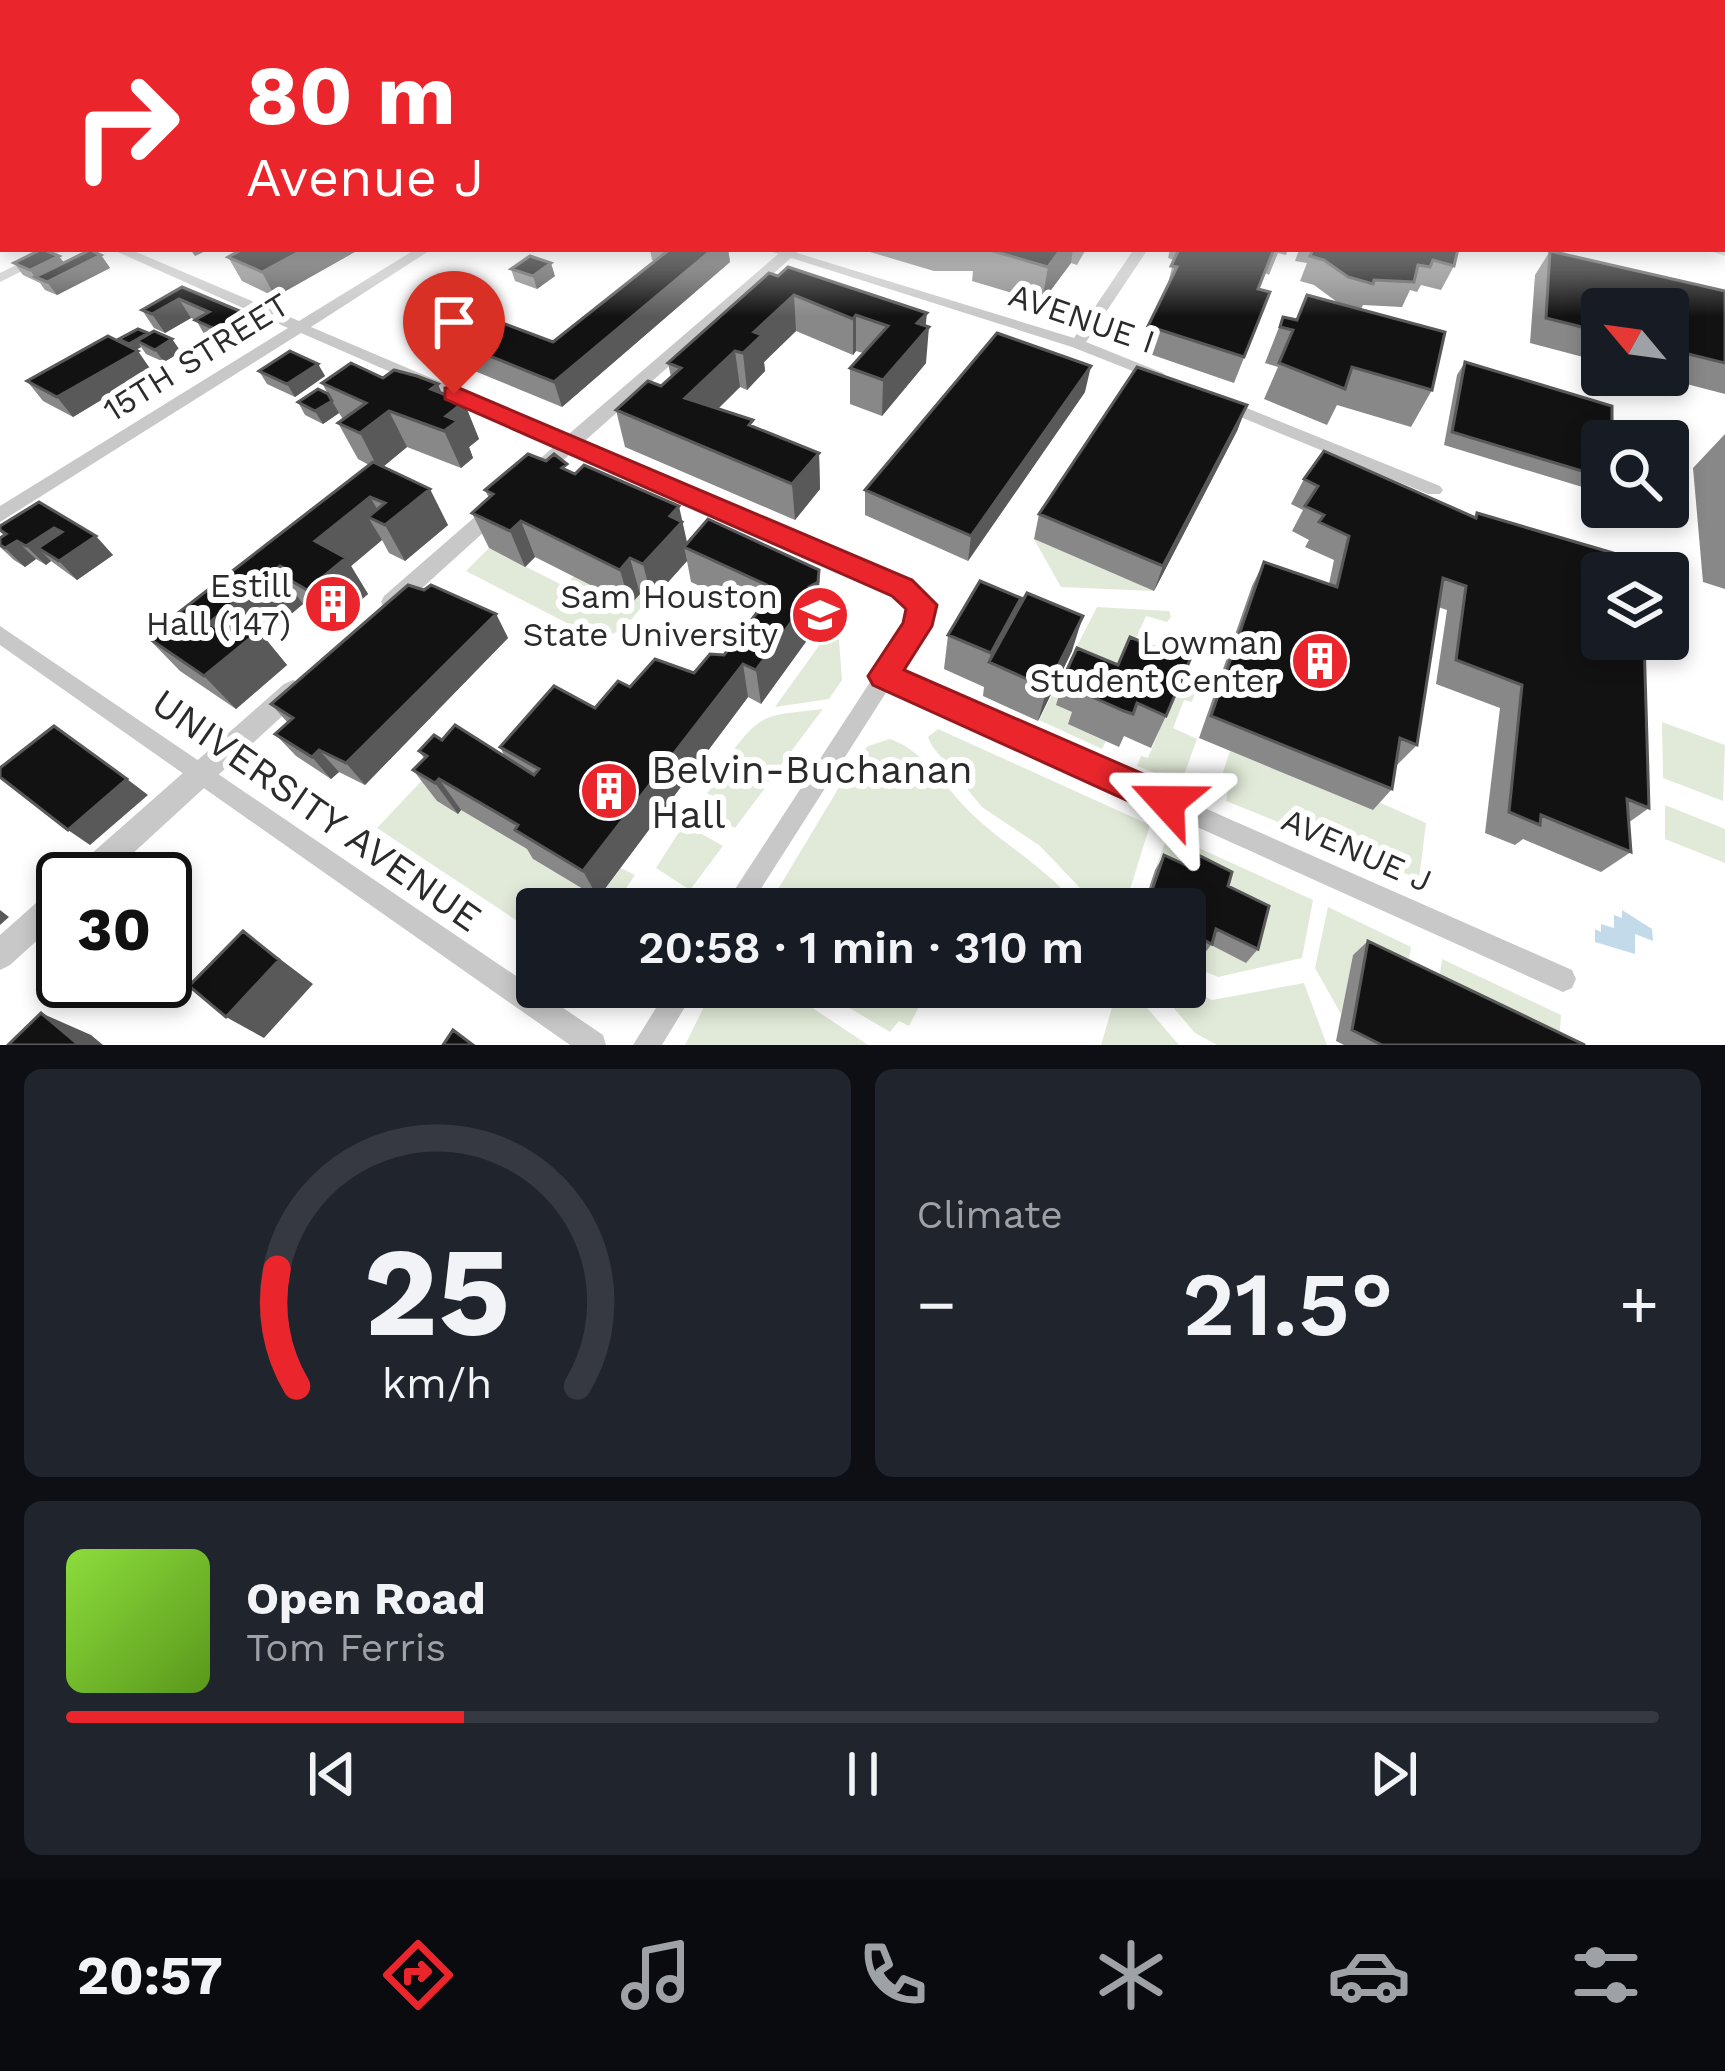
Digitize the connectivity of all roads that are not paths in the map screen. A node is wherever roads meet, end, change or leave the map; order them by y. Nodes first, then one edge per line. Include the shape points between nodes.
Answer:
1 (53, 252) edge
2 (125, 252) edge
3 (420, 252) edge
4 (782, 252) edge
5 (786, 252) edge
6 (1139, 252) edge
7 (0, 278) edge
8 (300, 327) junction
9 (1077, 344) junction
10 (1183, 386) edge
11 (1202, 394) edge
12 (570, 443) junction
13 (1434, 490) dead end
14 (0, 515) edge
15 (380, 613) edge
16 (0, 634) edge
17 (309, 676) edge
18 (884, 676) junction
19 (200, 774) junction
20 (113, 852) edge
21 (748, 888) edge
22 (36, 922) edge
23 (0, 955) edge
24 (1563, 979) dead end
25 (670, 1008) edge
26 (593, 1045) edge
27 (646, 1045) edge

1 - 7 street
2 - 8 street
3 - 8 street, 15TH STREET
4 - 12 street
5 - 9 street, AVENUE I
6 - 9 street
8 - 12 street
8 - 14 street, 15TH STREET
9 - 10 street, AVENUE I
11 - 13 street
12 - 15 street
12 - 18 street via 902,588 922,605
16 - 19 street, UNIVERSITY AVENUE
17 - 19 street
18 - 21 street
18 - 24 street, AVENUE J
19 - 20 street
19 - 26 street, UNIVERSITY AVENUE
22 - 23 street
25 - 27 street

